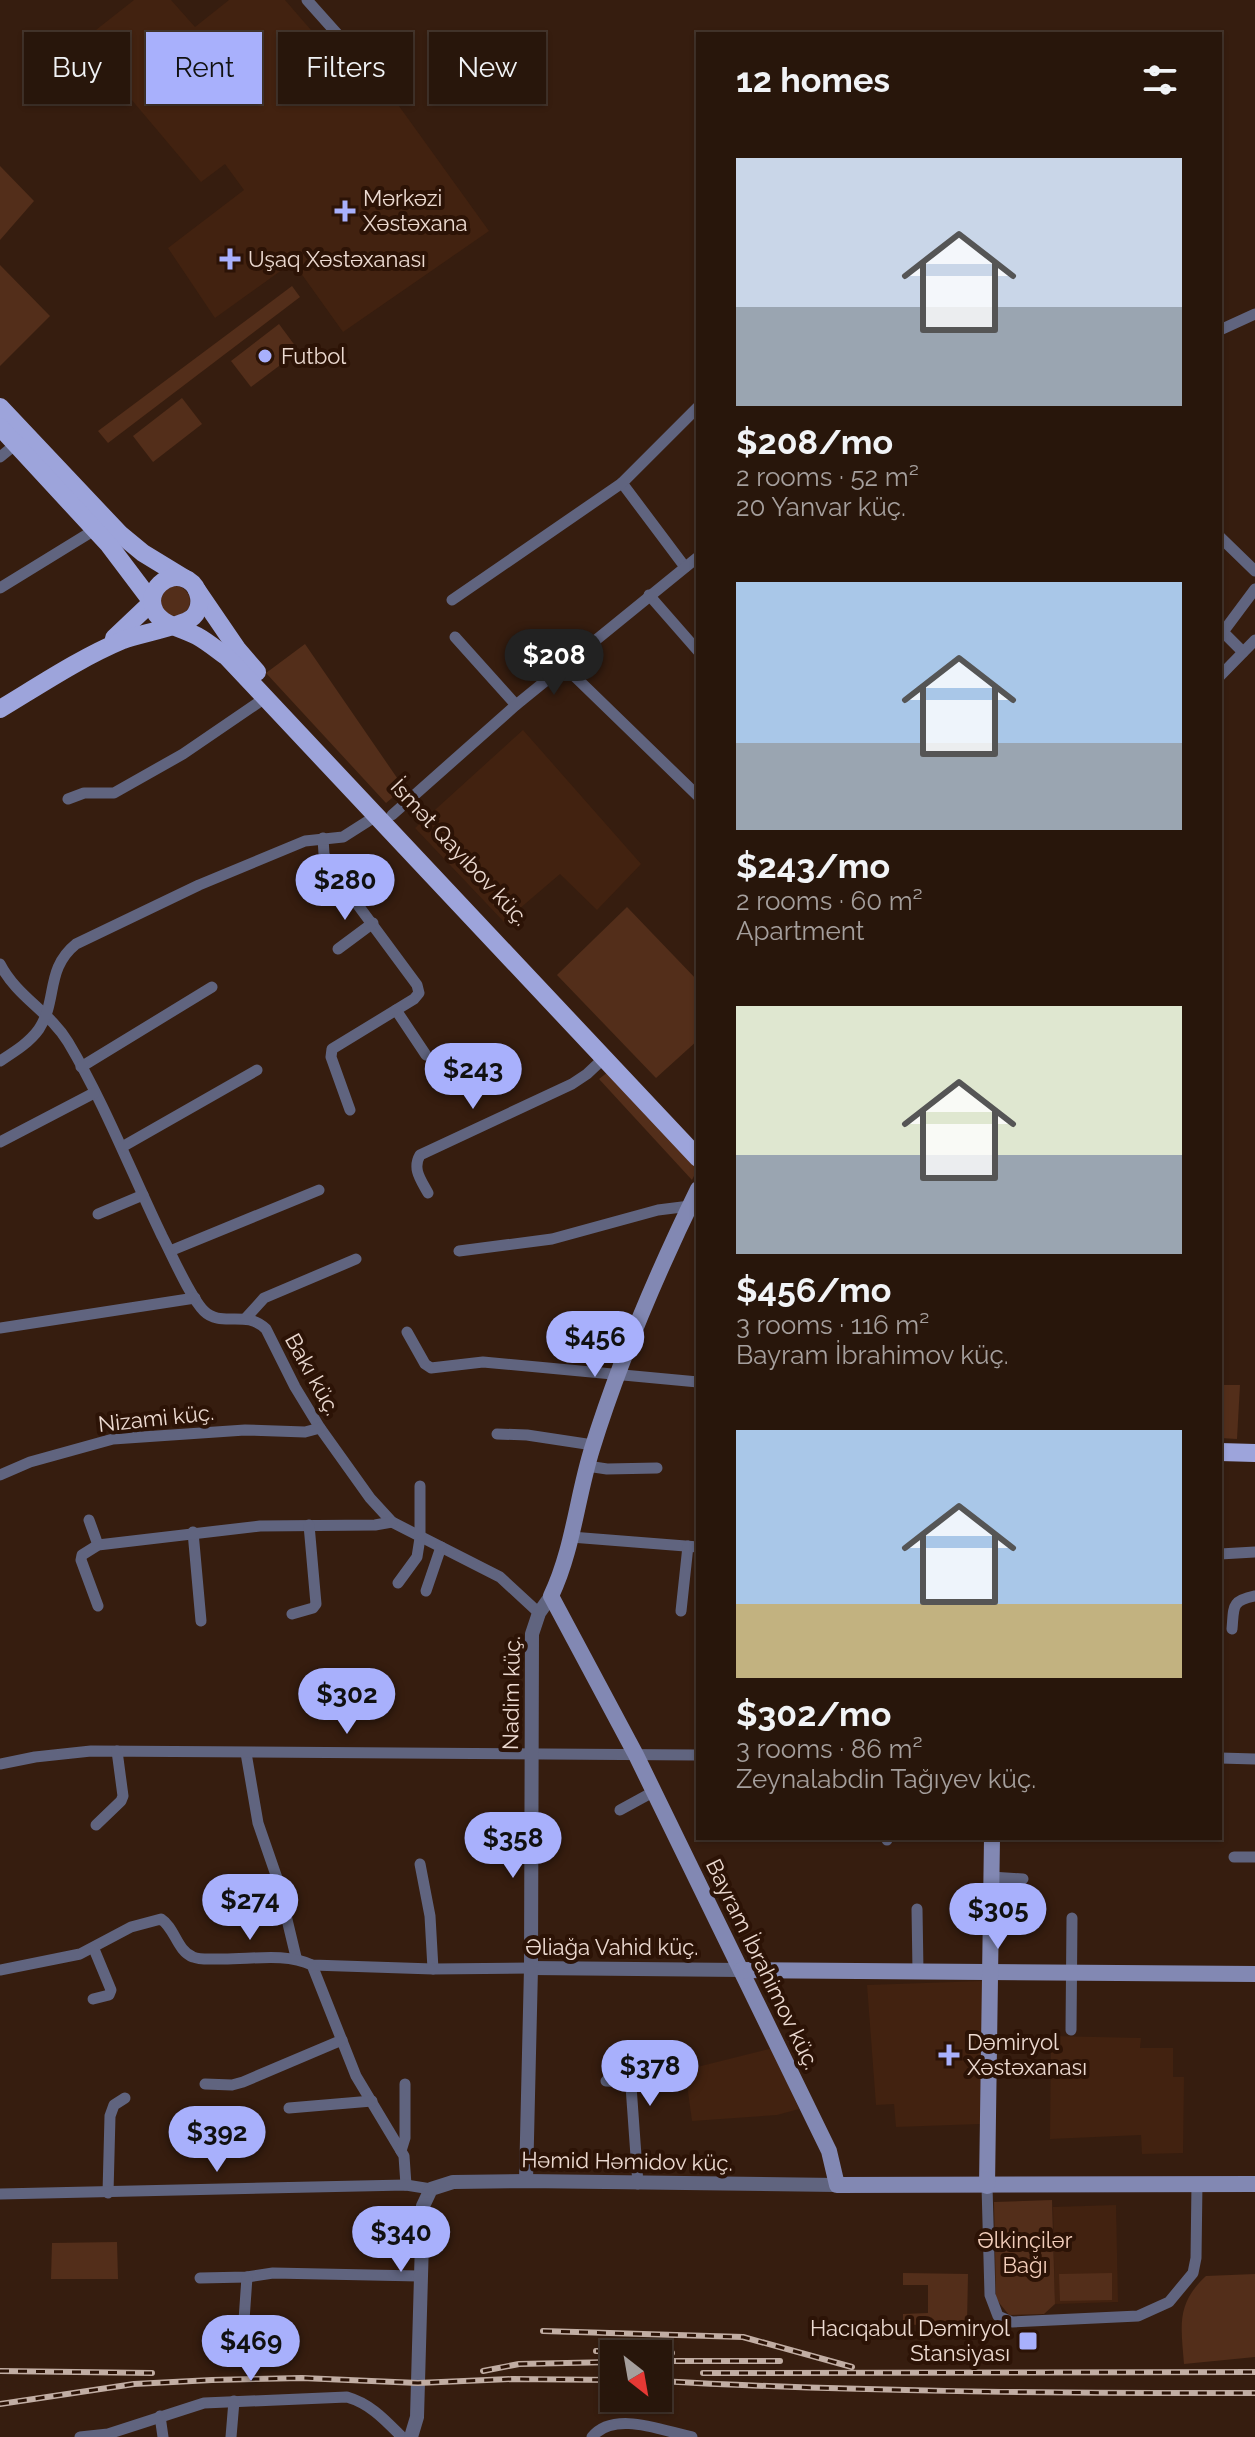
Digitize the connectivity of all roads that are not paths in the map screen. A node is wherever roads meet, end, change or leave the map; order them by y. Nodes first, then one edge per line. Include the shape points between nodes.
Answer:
1 (307, 0) edge
2 (336, 32) edge
3 (1255, 314) edge
4 (1222, 329) edge
5 (0, 407) edge
6 (696, 409) edge
7 (0, 427) edge
8 (16, 444) junction
9 (0, 457) edge
10 (622, 483) junction
11 (96, 529) junction
12 (1222, 539) edge
13 (696, 559) edge
14 (685, 567) junction
15 (1255, 571) edge
16 (192, 585) junction
17 (0, 588) edge
18 (1255, 589) edge
19 (649, 595) junction
20 (452, 600) dead end
21 (152, 602) junction
22 (175, 625) junction
23 (1222, 634) edge
24 (455, 637) dead end
25 (1255, 640) edge
26 (696, 649) edge
27 (1243, 652) junction
28 (94, 653) junction
29 (564, 666) junction
30 (1222, 674) edge
31 (265, 698) junction
32 (516, 705) junction
33 (0, 709) edge
34 (696, 794) edge
35 (68, 799) dead end
36 (384, 816) junction
37 (323, 838) junction
38 (373, 923) junction
39 (338, 949) dead end
40 (0, 964) edge
41 (212, 987) dead end
42 (396, 1010) junction
43 (46, 1015) junction
44 (426, 1055) dead end
45 (604, 1058) junction
46 (0, 1061) edge
47 (81, 1067) junction
48 (257, 1070) dead end
49 (94, 1093) junction
50 (350, 1110) dead end
51 (696, 1138) edge
52 (0, 1142) edge
53 (122, 1147) junction
54 (696, 1156) edge
55 (319, 1190) dead end
56 (428, 1193) dead end
57 (696, 1193) edge
58 (143, 1195) junction
59 (690, 1206) junction
60 (98, 1214) dead end
61 (170, 1251) junction
62 (459, 1251) dead end
63 (356, 1259) dead end
64 (195, 1298) junction
65 (246, 1318) junction
66 (0, 1328) edge
67 (407, 1332) dead end
68 (618, 1374) junction
69 (696, 1382) edge
70 (320, 1428) junction
71 (497, 1434) dead end
72 (593, 1445) junction
73 (1222, 1452) edge
74 (1255, 1453) edge
75 (587, 1466) junction
76 (657, 1468) dead end
77 (0, 1475) edge
78 (420, 1486) dead end
79 (89, 1520) dead end
80 (392, 1522) junction
81 (309, 1525) junction
82 (193, 1532) junction
83 (571, 1537) junction
84 (420, 1538) junction
85 (98, 1545) junction
86 (441, 1547) junction
87 (693, 1547) edge
88 (1255, 1552) edge
89 (1222, 1554) edge
90 (398, 1583) dead end
91 (426, 1591) dead end
92 (551, 1596) junction
93 (1255, 1596) edge
94 (98, 1606) dead end
95 (681, 1611) dead end
96 (539, 1613) junction
97 (292, 1614) dead end
98 (201, 1621) dead end
99 (1232, 1629) dead end
100 (117, 1751) junction
101 (246, 1753) junction
102 (532, 1754) junction
103 (636, 1755) junction
104 (696, 1755) edge
105 (1222, 1758) edge
106 (1255, 1759) edge
107 (0, 1764) edge
108 (653, 1792) junction
109 (620, 1810) dead end
110 (96, 1825) dead end
111 (992, 1840) edge
112 (1234, 1857) dead end
113 (1255, 1857) edge
114 (420, 1864) dead end
115 (991, 1877) junction
116 (1023, 1879) dead end
117 (917, 1909) dead end
118 (1072, 1918) dead end
119 (94, 1949) junction
120 (296, 1957) junction
121 (312, 1965) junction
122 (531, 1968) junction
123 (433, 1969) junction
124 (0, 1970) edge
125 (741, 1970) junction
126 (918, 1971) junction
127 (990, 1971) junction
128 (1070, 1972) junction
129 (1255, 1974) edge
130 (93, 1999) dead end
131 (1071, 2030) dead end
132 (342, 2040) junction
133 (606, 2081) dead end
134 (205, 2084) dead end
135 (405, 2084) dead end
136 (125, 2098) dead end
137 (372, 2101) junction
138 (289, 2108) dead end
139 (401, 2151) junction
140 (526, 2181) junction
141 (1197, 2183) junction
142 (638, 2184) junction
143 (1255, 2184) edge
144 (406, 2185) junction
145 (837, 2185) junction
146 (987, 2186) junction
147 (431, 2189) junction
148 (108, 2193) junction
149 (0, 2194) edge
150 (419, 2276) junction
151 (247, 2277) junction
152 (200, 2278) dead end
153 (242, 2349) dead end
154 (234, 2401) junction
155 (160, 2416) junction
156 (108, 2435) edge
157 (80, 2437) edge
158 (163, 2437) edge
159 (231, 2437) edge
160 (402, 2437) edge
161 (411, 2437) edge
162 (592, 2437) edge
163 (692, 2437) edge

1 - 2 street
3 - 4 street
5 - 16 main road, İsmət Qayıbov küç. via 120,534
6 - 10 street
7 - 8 main road
8 - 9 street
8 - 11 main road
10 - 14 street
10 - 20 street
11 - 17 street
11 - 21 main road
12 - 15 street
13 - 14 street
14 - 19 street
16 - 21 main road via 180,577 166,579 155,589
16 - 22 main road via 200,603 194,616
16 - 36 main road, İsmət Qayıbov küç. via 250,665
18 - 23 street
19 - 26 street
19 - 29 street
21 - 22 main road via 157,615
21 - 28 main road
22 - 28 main road
22 - 31 main road, İsmət Qayıbov küç. via 219,651
23 - 27 street
24 - 32 street
25 - 27 street
27 - 30 street
28 - 33 main road
29 - 32 street
29 - 34 street
31 - 35 street via 114,793
31 - 36 main road, İsmət Qayıbov küç.
32 - 36 street
36 - 37 street, İsmət Qayıbov küç. via 343,837
36 - 45 main road, İsmət Qayıbov küç.
36 - 51 main road, İsmət Qayıbov küç.
37 - 38 street via 329,866
37 - 43 street, İsmət Qayıbov küç. via 229,872 76,944 63,954 55,971
38 - 39 street
38 - 42 street via 417,985 414,999
40 - 43 street via 13,987
41 - 47 street
42 - 44 street
42 - 50 street via 332,1049
43 - 46 street, İsmət Qayıbov küç. via 38,1030
43 - 47 street
45 - 54 main road, İsmət Qayıbov küç.
45 - 56 street via 572,1084 420,1155 416,1170
47 - 49 street
48 - 53 street
49 - 52 street
49 - 53 street
53 - 58 street
55 - 61 street
57 - 59 main road, Nadim küç.
58 - 60 street
58 - 61 street
59 - 62 street via 552,1239
59 - 68 main road, Nadim küç.
61 - 64 street
63 - 65 street via 264,1298
64 - 65 street via 213,1317
64 - 66 street
65 - 70 street, Bakı küç. via 266,1329
67 - 68 street via 431,1368 483,1362
68 - 69 street
68 - 72 main road, Nadim küç.
70 - 77 street, Nizami küç. via 113,1439
70 - 80 street, Bakı küç.
71 - 72 street
72 - 75 main road, Nadim küç.
73 - 74 main road
75 - 76 street
75 - 83 main road, Nadim küç.
78 - 84 street
79 - 85 street
80 - 81 street
80 - 84 street, Bakı küç.
81 - 82 street
81 - 97 street via 316,1604
82 - 85 street
82 - 98 street
83 - 87 street
83 - 92 main road, Nadim küç.
84 - 86 street, Bakı küç.
84 - 90 street via 417,1557
85 - 94 street via 81,1560
86 - 91 street
86 - 96 street, Bakı küç. via 500,1577
87 - 95 street
88 - 89 street
92 - 96 street, Nadim küç.
92 - 103 main road, Bayram İbrahimov küç.
93 - 99 street via 1234,1604
96 - 102 street, Nadim küç. via 532,1634
100 - 101 street
100 - 107 street via 62,1753
100 - 110 street via 123,1796
101 - 102 street
101 - 120 street via 258,1823
102 - 103 street
102 - 122 street, Nadim küç.
103 - 104 street
103 - 108 main road, Bayram İbrahimov küç.
105 - 106 street
108 - 109 street
108 - 125 main road, Bayram İbrahimov küç.
111 - 115 main road
112 - 113 street
114 - 123 street
115 - 116 street
115 - 127 main road
117 - 126 street
118 - 128 street
119 - 120 street, Əliağa Vahid küç. via 131,1927 161,1919 193,1957
119 - 124 street, Əliağa Vahid küç.
119 - 130 street via 111,1990
120 - 121 street, Əliağa Vahid küç.
121 - 123 street, Əliağa Vahid küç.
121 - 132 street
122 - 123 street, Əliağa Vahid küç.
122 - 125 street, Əliağa Vahid küç.
122 - 140 street, Nadim küç.
125 - 126 main road, Əliağa Vahid küç.
125 - 145 main road, Bayram İbrahimov küç. via 829,2151
126 - 127 main road, Əliağa Vahid küç.
127 - 128 main road, Əliağa Vahid küç.
127 - 146 main road
128 - 129 main road, Əliağa Vahid küç.
128 - 131 street
132 - 134 street via 243,2082
132 - 137 street
133 - 142 street via 631,2086
135 - 139 street
136 - 148 street via 110,2116
137 - 138 street
137 - 139 street
139 - 144 street
140 - 142 street, Həmid Həmidov küç.
140 - 147 street, Həmid Həmidov küç. via 453,2182
141 - 143 main road, Həmid Həmidov küç.
141 - 146 main road, Həmid Həmidov küç.
141 - 146 street via 1193,2273 1169,2302 1138,2316 1012,2322 998,2316 990,2295
142 - 145 street, Həmid Həmidov küç.
144 - 147 street, Həmid Həmidov küç.
144 - 148 street, Həmid Həmidov küç.
145 - 146 main road, Həmid Həmidov küç.
147 - 150 street via 423,2206
148 - 149 street, Həmid Həmidov küç.
150 - 151 street
150 - 161 street via 417,2417
151 - 152 street
151 - 153 street
154 - 155 street
154 - 159 street
154 - 160 street via 347,2397 363,2401
155 - 156 street
155 - 158 street
156 - 157 street
162 - 163 street via 607,2425 622,2423

